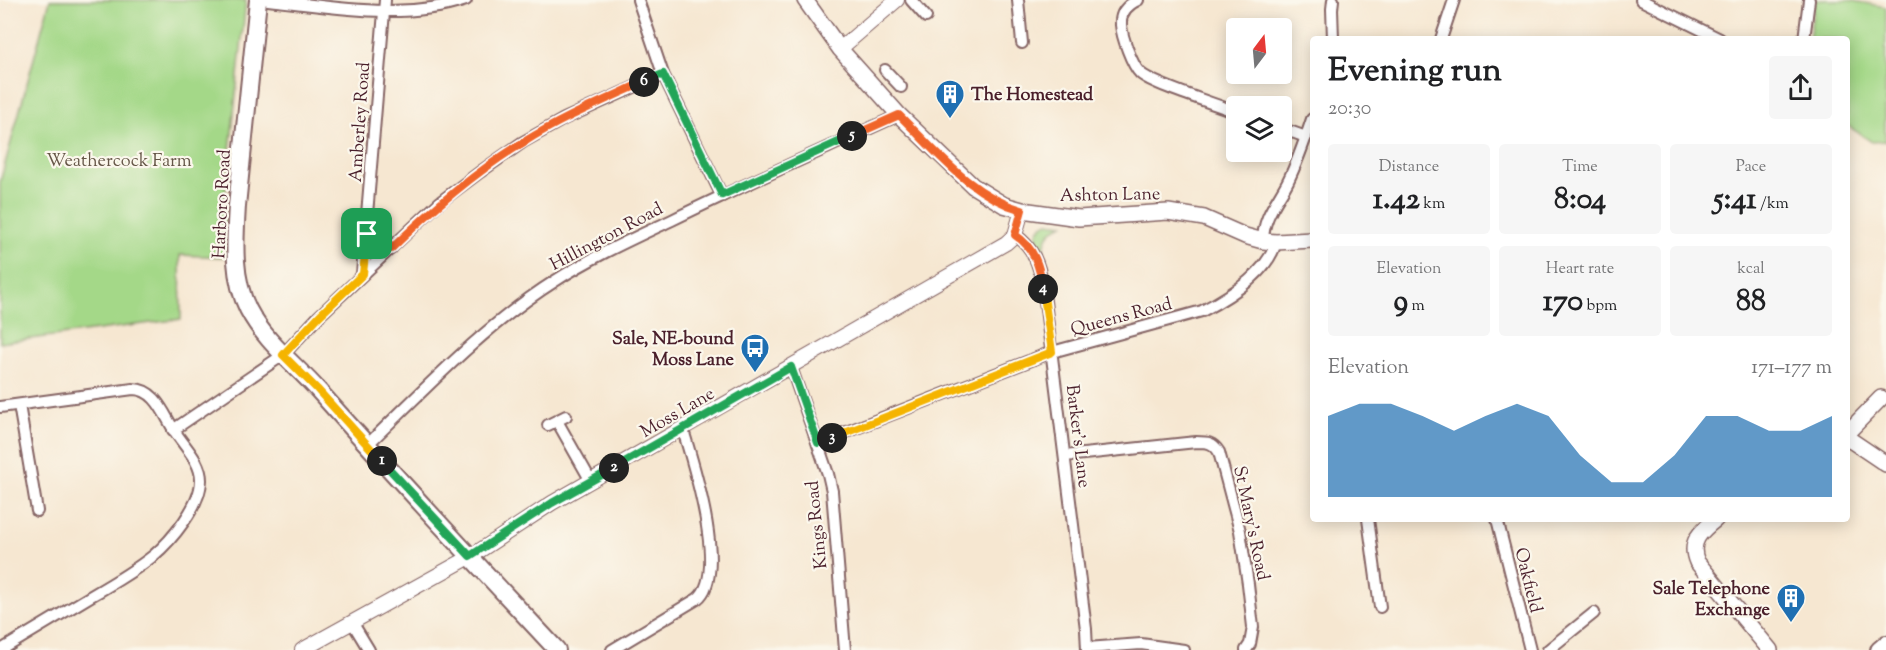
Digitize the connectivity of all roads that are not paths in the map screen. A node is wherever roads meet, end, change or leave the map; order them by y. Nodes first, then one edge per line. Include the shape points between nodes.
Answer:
1 (258, 0) edge
2 (268, 0) edge
3 (385, 0) edge
4 (466, 0) edge
5 (638, 0) edge
6 (805, 0) edge
7 (897, 0) edge
8 (911, 0) edge
9 (1018, 0) edge
10 (1138, 0) edge
11 (1334, 0) edge
12 (1454, 0) edge
13 (1641, 0) edge
14 (1809, 0) edge
15 (384, 12) junction
16 (926, 17) dead end
17 (1333, 36) edge
18 (1442, 36) edge
19 (1714, 36) edge
20 (1804, 36) edge
21 (1022, 43) dead end
22 (840, 49) junction
23 (663, 74) junction
24 (901, 87) dead end
25 (878, 92) junction
26 (1226, 108) edge
27 (899, 115) junction
28 (1310, 125) edge
29 (1292, 132) edge
30 (1306, 137) junction
31 (722, 195) junction
32 (1022, 210) junction
33 (367, 234) junction
34 (1015, 235) junction
35 (1310, 240) edge
36 (1269, 241) junction
37 (391, 249) junction
38 (363, 274) junction
39 (1052, 352) junction
40 (283, 355) junction
41 (791, 367) junction
42 (1883, 395) edge
43 (19, 405) junction
44 (0, 407) edge
45 (557, 421) dead end
46 (173, 430) junction
47 (683, 430) junction
48 (1850, 431) edge
49 (1850, 438) edge
50 (818, 443) junction
51 (366, 445) junction
52 (1065, 456) junction
53 (1886, 464) edge
54 (591, 481) junction
55 (37, 511) dead end
56 (1368, 522) edge
57 (1498, 522) edge
58 (1712, 522) edge
59 (470, 556) junction
60 (1380, 607) dead end
61 (1594, 613) dead end
62 (352, 622) junction
63 (1886, 644) edge
64 (1087, 649) edge
65 (0, 650) edge
66 (302, 650) edge
67 (369, 650) edge
68 (557, 650) edge
69 (612, 650) edge
70 (845, 650) edge
71 (1184, 650) edge
72 (1246, 650) edge
73 (1530, 650) edge
74 (1548, 650) edge
75 (1770, 650) edge
76 (1879, 650) edge

1 - 40 main road, Harboro Road via 237,206 236,260 247,306
2 - 15 street
3 - 15 street, Amberley Road
4 - 15 street via 432,9
5 - 23 street
6 - 22 main road, Ashton Lane
7 - 22 street
8 - 16 street
9 - 21 street
10 - 26 street via 1125,9 1121,29 1140,72
11 - 17 street
12 - 18 street
13 - 19 street
14 - 20 street
15 - 33 street, Amberley Road
22 - 25 main road, Ashton Lane
23 - 31 street
23 - 37 street via 523,142 440,202
24 - 25 street via 889,74
25 - 27 main road, Ashton Lane
27 - 31 street, Hillington Road
27 - 32 main road, Ashton Lane via 973,186 1004,205
28 - 30 street, Queens Road
29 - 30 street
30 - 36 street, Queens Road via 1263,229
31 - 51 street, Hillington Road via 598,255 512,311
32 - 34 street
32 - 36 main road, Ashton Lane via 1079,218 1168,212 1204,218 1245,236
33 - 37 street
33 - 38 street, Amberley Road
34 - 39 street, Barker's Lane via 1025,241 1040,269
34 - 41 street, Moss Lane
35 - 36 main road, Ashton Lane
36 - 39 street, Queens Road via 1273,255 1225,299 1202,311
37 - 38 street
38 - 40 street
39 - 50 street, Queens Road
39 - 52 street, Barker's Lane
40 - 46 street
40 - 51 main road, Harboro Road
41 - 47 street, Moss Lane
41 - 50 street, Kings Road
42 - 48 main road
43 - 44 street
43 - 46 street via 141,389 154,397
43 - 55 street
45 - 54 street
46 - 65 street via 196,461 201,480 192,510 180,526 153,556 136,568
47 - 54 street, Moss Lane
47 - 69 street via 706,515 707,586 697,599
49 - 53 main road
50 - 70 street, Kings Road via 832,491
51 - 59 main road, Harboro Road
52 - 64 street, Barker's Lane
52 - 72 street, St Mary's Road via 1196,442 1215,446 1239,531 1248,584 1253,627
54 - 59 street, Moss Lane
56 - 60 street
57 - 73 street, Oakfield
58 - 75 main road via 1695,542 1697,562
59 - 62 street, Moss Lane
59 - 68 main road, Harboro Road
61 - 74 street
62 - 66 street, Moss Lane
62 - 67 street
63 - 76 main road
64 - 71 street via 1141,644

